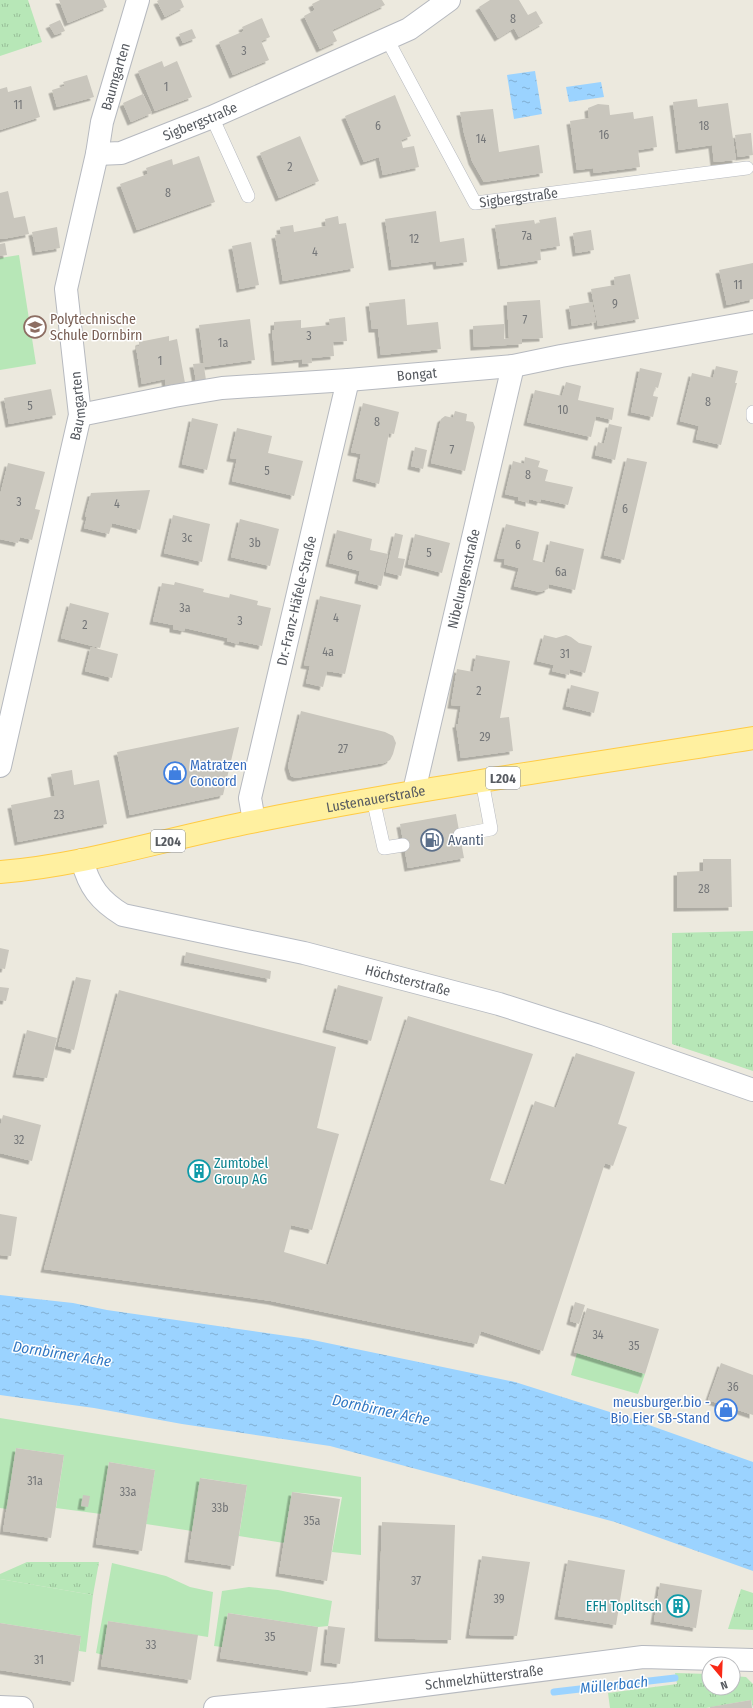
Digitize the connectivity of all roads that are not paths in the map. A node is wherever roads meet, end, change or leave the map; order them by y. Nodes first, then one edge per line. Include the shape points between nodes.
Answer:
1 (138, 0) edge
2 (449, 0) edge
3 (387, 39) junction
4 (212, 116) junction
5 (97, 154) junction
6 (748, 168) dead end
7 (248, 196) dead end
8 (753, 322) edge
9 (514, 366) junction
10 (348, 380) junction
11 (753, 412) edge
12 (80, 415) junction
13 (753, 416) edge
14 (753, 738) edge
15 (0, 766) edge
16 (482, 781) junction
17 (414, 791) junction
18 (373, 799) junction
19 (254, 821) junction
20 (460, 835) dead end
21 (403, 844) dead end
22 (82, 860) junction
23 (0, 872) edge
24 (753, 1090) edge
25 (753, 1660) edge
26 (0, 1706) edge
27 (22, 1708) edge
28 (215, 1708) edge

1 - 5 street, Baumgarten via 102,122
2 - 3 street, Sigbergstraße via 409,29
3 - 4 street, Sigbergstraße
3 - 6 lane, Sigbergstraße via 475,203
4 - 5 street, Sigbergstraße via 121,153
4 - 7 lane
5 - 12 street, Baumgarten via 66,289
8 - 9 street, Bongat
9 - 10 street, Bongat
9 - 17 street, Nibelungenstraße
10 - 12 street, Bongat via 222,388
10 - 19 street, Dr.-Franz-Häfele-Straße via 250,798
11 - 13 lane
12 - 15 street, Baumgarten
14 - 16 main road, Lustenauerstraße / L204
16 - 17 main road, Lustenauerstraße / L204
16 - 20 lane via 491,829
17 - 18 main road, Lustenauerstraße / L204
18 - 19 main road, Lustenauerstraße / L204
18 - 21 lane via 384,848
19 - 22 main road, Lustenauerstraße / L204
22 - 23 main road, Lustenauerstraße / L204
22 - 24 street, Höchsterstraße via 92,887 108,906 123,915 304,953 499,1004
25 - 28 street, Schmelzhütterstraße via 643,1657 354,1694
26 - 27 street

